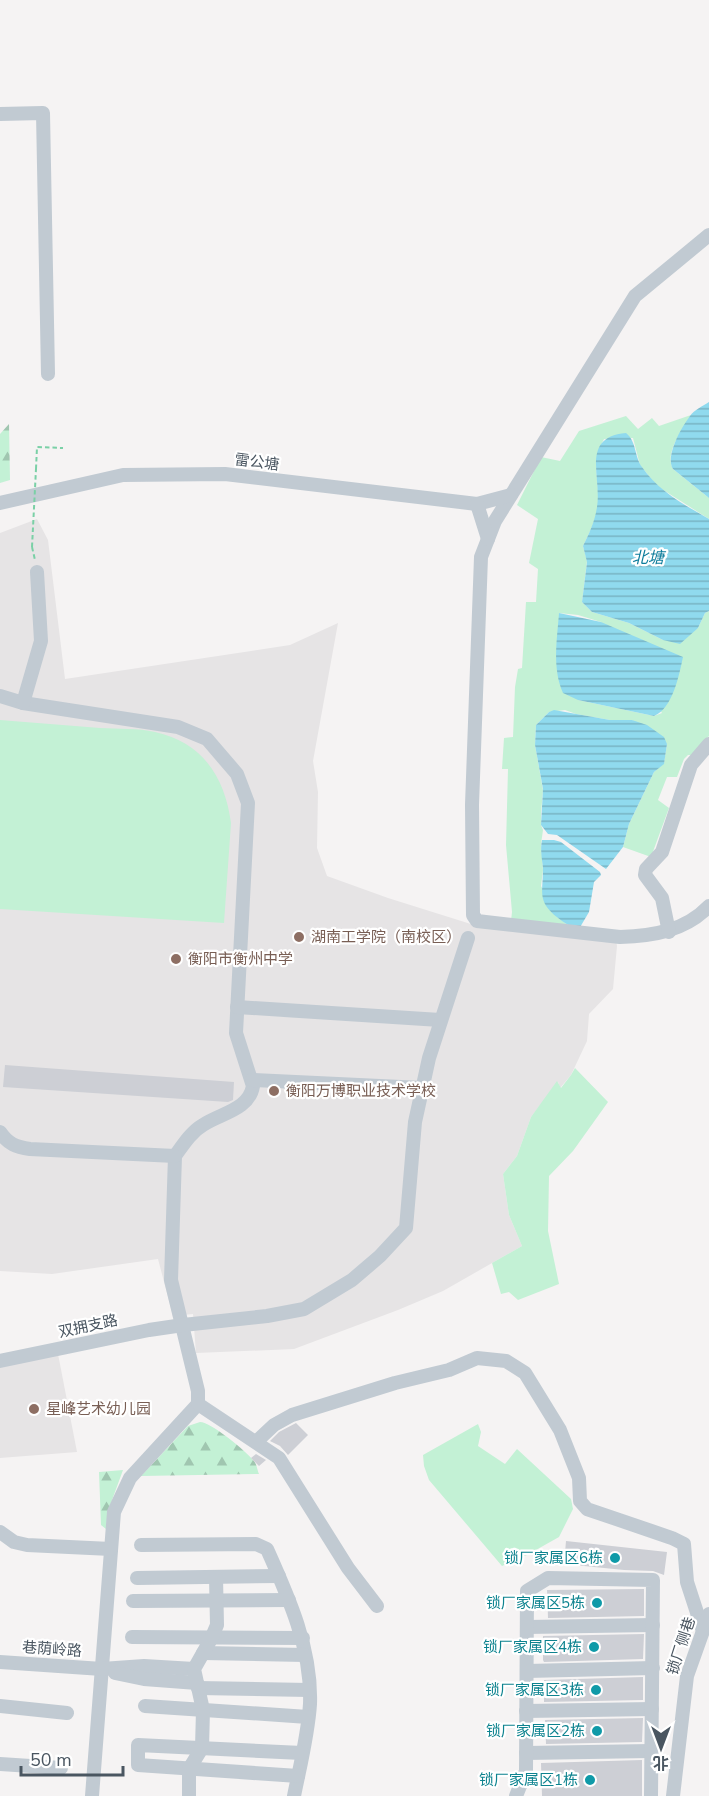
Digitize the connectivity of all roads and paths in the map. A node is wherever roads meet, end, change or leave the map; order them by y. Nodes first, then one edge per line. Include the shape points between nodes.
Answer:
1 (0, 114) edge
2 (709, 235) edge
3 (48, 374) dead end
4 (63, 448) dead end
5 (512, 495) junction
6 (0, 503) edge
7 (477, 504) junction
8 (488, 539) junction
9 (32, 547) dead end
10 (37, 572) dead end
11 (0, 696) edge
12 (23, 703) junction
13 (709, 744) edge
14 (709, 906) edge
15 (669, 932) junction
16 (468, 938) dead end
17 (237, 1007) junction
18 (440, 1020) junction
19 (252, 1080) junction
20 (422, 1088) junction
21 (0, 1132) edge
22 (175, 1156) junction
23 (183, 1325) junction
24 (0, 1361) edge
25 (198, 1404) junction
26 (256, 1442) junction
27 (0, 1532) edge
28 (141, 1545) dead end
29 (111, 1549) junction
30 (279, 1576) junction
31 (216, 1577) junction
32 (137, 1578) dead end
33 (133, 1600) dead end
34 (216, 1600) junction
35 (289, 1600) junction
36 (377, 1606) dead end
37 (709, 1614) edge
38 (653, 1625) junction
39 (527, 1627) junction
40 (703, 1630) junction
41 (132, 1637) dead end
42 (212, 1637) junction
43 (303, 1638) junction
44 (203, 1653) junction
45 (305, 1654) junction
46 (0, 1662) edge
47 (653, 1668) junction
48 (194, 1669) junction
49 (102, 1670) junction
50 (527, 1671) junction
51 (198, 1686) junction
52 (309, 1690) junction
53 (0, 1706) edge
54 (145, 1706) dead end
55 (652, 1709) junction
56 (203, 1710) junction
57 (526, 1711) junction
58 (67, 1713) dead end
59 (308, 1717) junction
60 (202, 1748) junction
61 (651, 1751) junction
62 (302, 1753) junction
63 (526, 1753) junction
64 (0, 1764) edge
65 (61, 1768) dead end
66 (189, 1769) junction
67 (298, 1776) junction
68 (92, 1796) edge
69 (189, 1796) edge
70 (294, 1796) edge
71 (516, 1796) edge
72 (651, 1796) edge
73 (673, 1796) edge

1 - 3 street via 43,113
2 - 5 street via 635,296
4 - 9 path, bridge via 37,447
5 - 7 street, 雷公塘
5 - 8 street
6 - 7 street, 雷公塘 via 123,475 225,474
7 - 8 street
8 - 15 street via 481,557 472,805 473,915 477,921 620,937
10 - 12 street via 41,641
11 - 12 street
12 - 17 street via 178,727 207,739 237,774 248,803 248,822
13 - 15 street via 691,765 662,852 646,869 645,875 662,898
14 - 15 street
16 - 18 street, 双拥支路
17 - 18 street
17 - 19 street via 236,1033
18 - 20 street, 双拥支路
19 - 20 street
19 - 22 street via 252,1093 247,1101 202,1125
20 - 23 street, 双拥支路 via 415,1122 406,1228 380,1256 352,1280 304,1309
21 - 22 street via 16,1147 30,1149
22 - 23 street via 171,1280
23 - 24 street, 双拥支路
23 - 25 street
25 - 26 street
25 - 29 street via 130,1478 114,1512
26 - 36 street via 279,1458 348,1568
26 - 40 street via 292,1415 449,1370 477,1358 506,1361 525,1373 560,1430 579,1478 580,1501 587,1509 684,1544 687,1582
27 - 29 street via 27,1545
28 - 30 street via 255,1544 267,1549
29 - 49 street
30 - 31 street
30 - 35 street
31 - 32 street
31 - 34 street
33 - 34 street
34 - 35 street
34 - 42 street via 217,1625
35 - 43 street
37 - 40 street, 锁厂侧巷
38 - 39 street
38 - 39 street via 654,1580 548,1578 527,1592
38 - 47 street
39 - 50 street
40 - 73 street, 锁厂侧巷 via 687,1676
41 - 42 street
42 - 43 street
42 - 44 street
43 - 45 street
44 - 45 street
44 - 48 street
45 - 52 street
46 - 49 street, 巷荫岭路
47 - 50 street
47 - 55 street
48 - 49 street via 144,1666
48 - 51 street
49 - 51 street
49 - 68 street
50 - 57 street
51 - 52 street
51 - 56 street
52 - 59 street
53 - 58 street
54 - 56 street
55 - 57 street
55 - 61 street
56 - 59 street
56 - 60 street
57 - 63 street
59 - 62 street
60 - 62 street
60 - 66 street
60 - 66 street via 138,1745 138,1765
61 - 63 street
61 - 72 street
62 - 67 street
63 - 71 street via 526,1771
64 - 65 street
66 - 67 street
66 - 69 street
67 - 70 street

